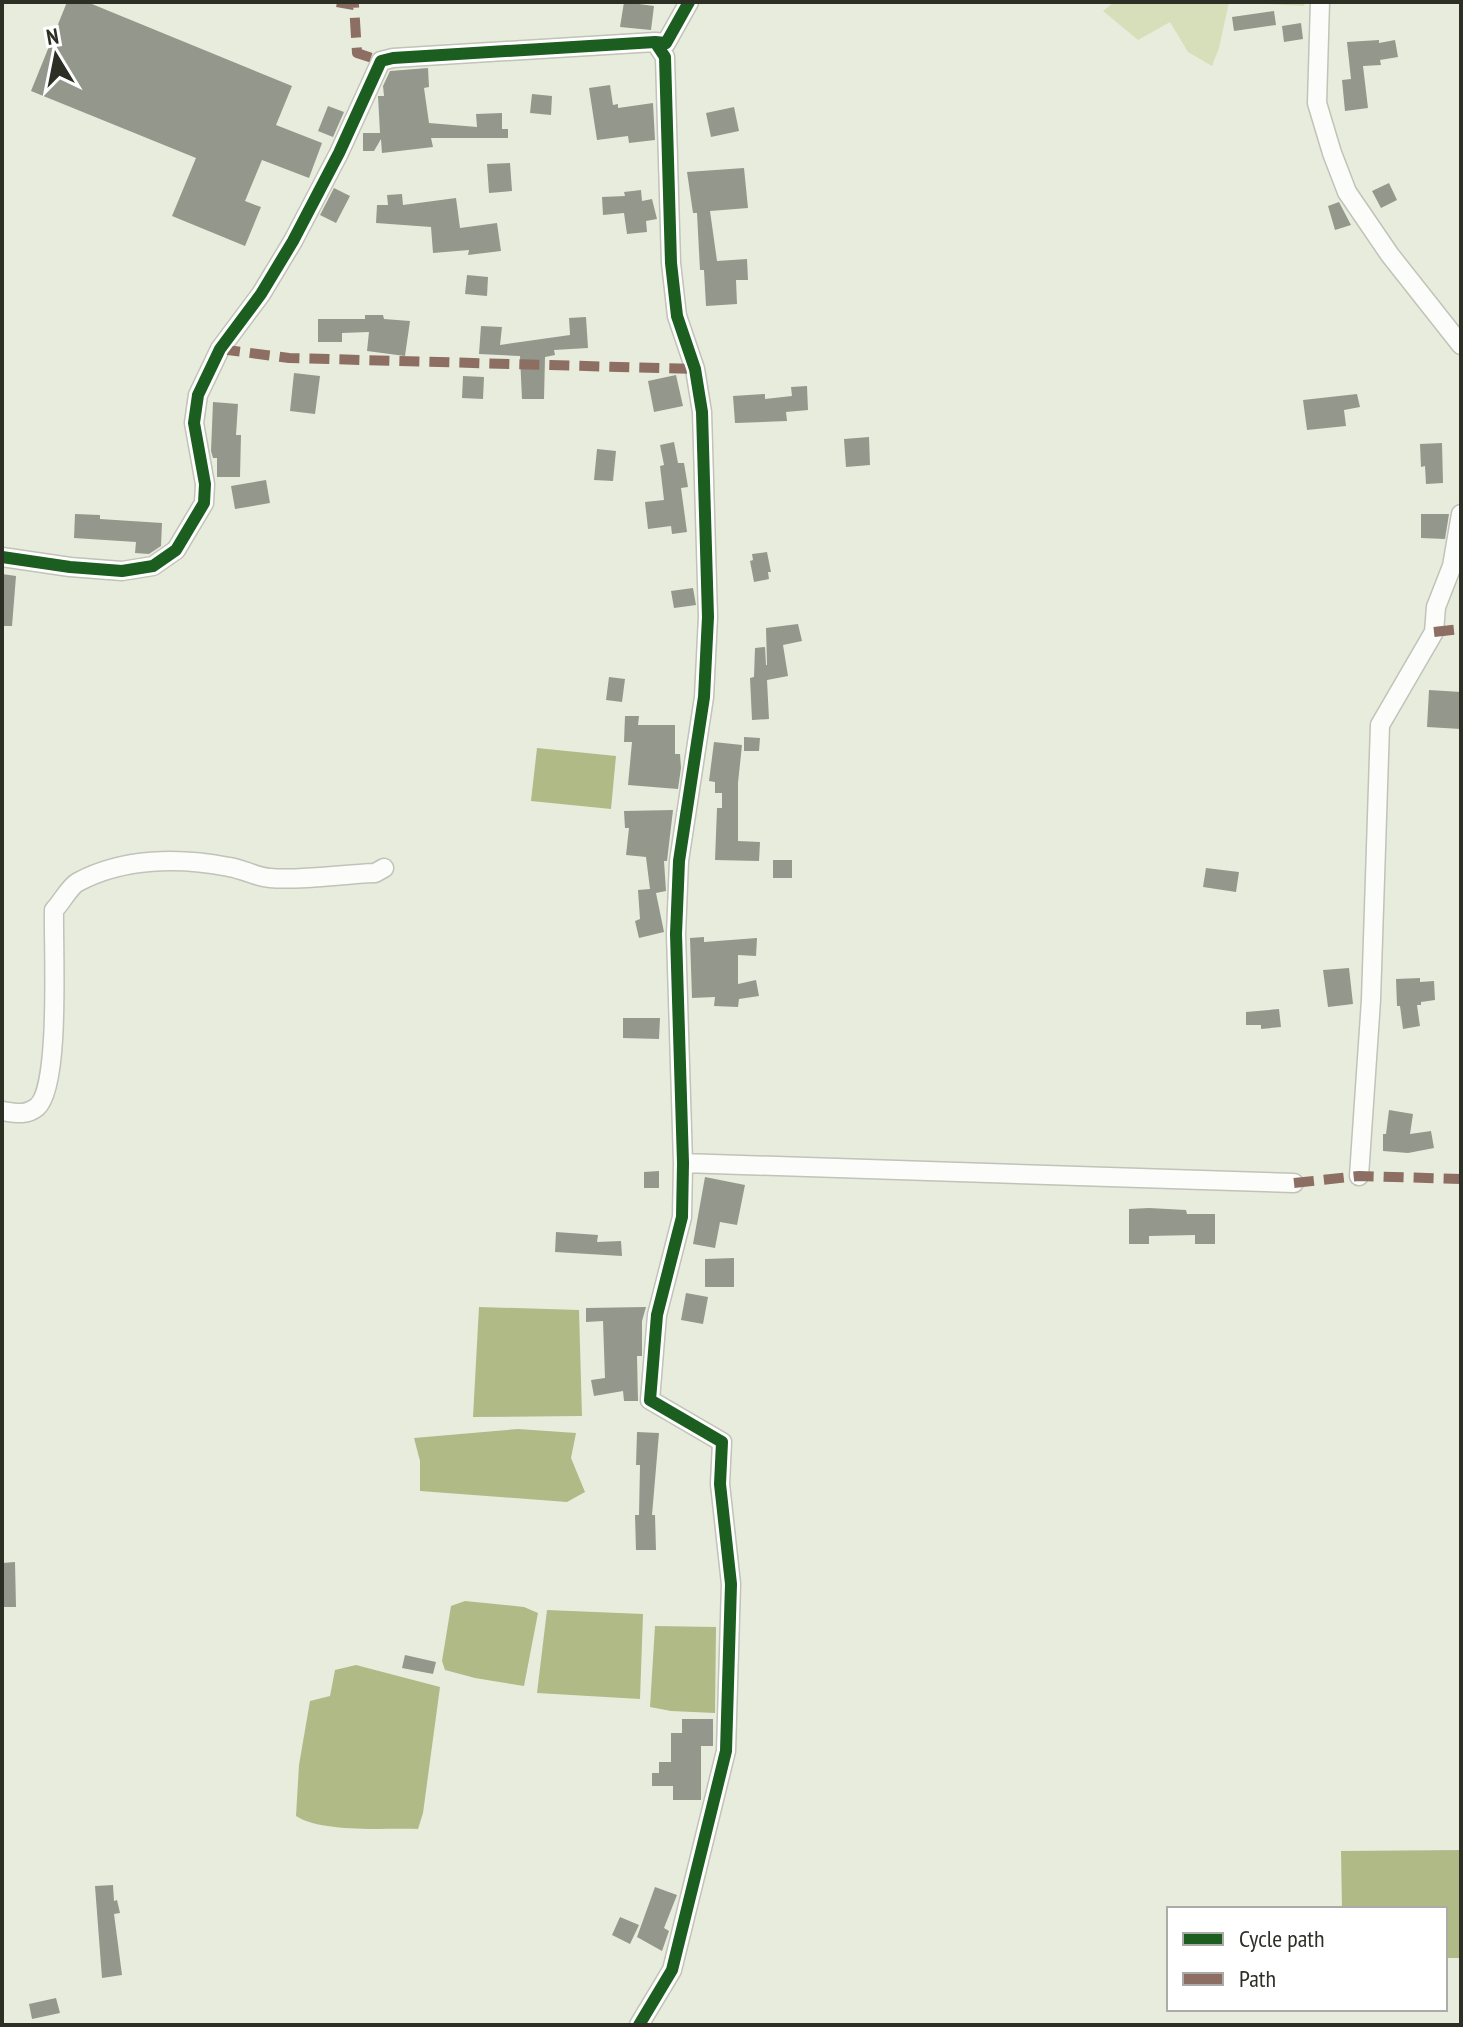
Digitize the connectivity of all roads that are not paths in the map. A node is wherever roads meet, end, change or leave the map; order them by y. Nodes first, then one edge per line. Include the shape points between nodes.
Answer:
1 (689, 2) edge
2 (1320, 2) edge
3 (655, 42) junction
4 (1461, 345) edge
5 (1461, 514) edge
6 (2, 557) edge
7 (384, 868) dead end
8 (2, 1111) edge
9 (683, 1163) junction
10 (1359, 1176) dead end
11 (1294, 1183) dead end
12 (639, 2025) edge

1 - 3 street via 666,43
2 - 4 street via 1317,103 1347,192
3 - 6 street via 381,61 293,241 220,349 198,395 194,423 204,503 176,550 153,566 122,571
3 - 9 street via 665,57 677,316 695,369 702,412 708,617 704,697 679,861
5 - 10 street via 1434,632 1380,725
7 - 8 street via 294,879 159,860 114,868 75,884 54,910 49,1081 40,1105 24,1114
9 - 11 street
9 - 12 street via 682,1217 657,1315 650,1400 722,1442 720,1484 731,1584 726,1751 672,1970

